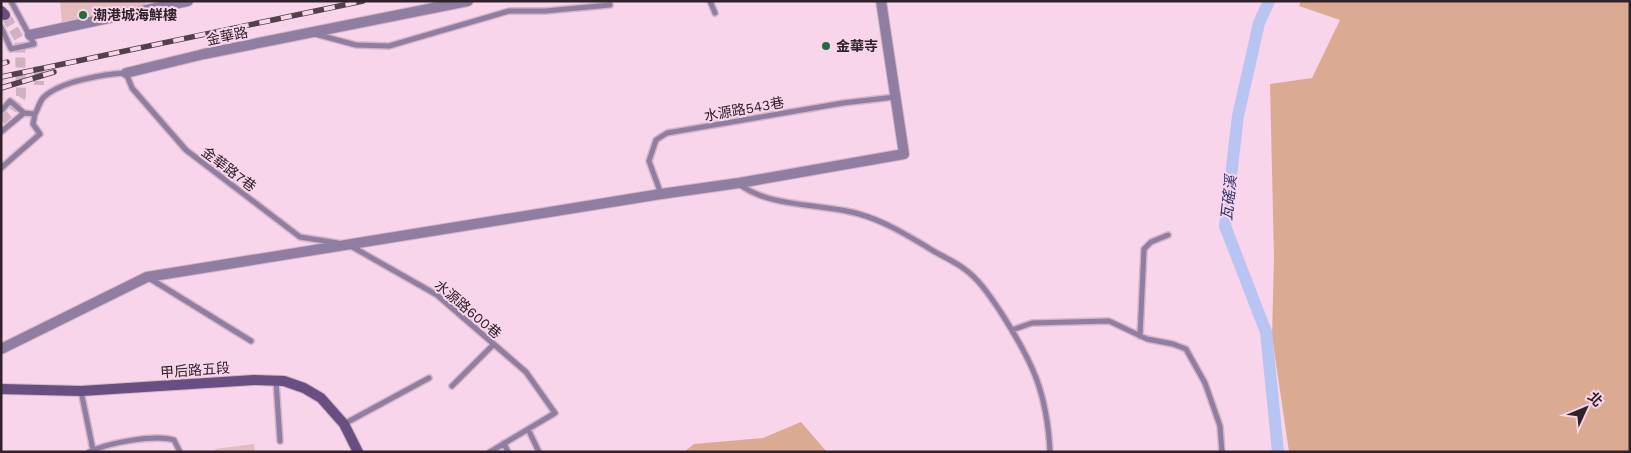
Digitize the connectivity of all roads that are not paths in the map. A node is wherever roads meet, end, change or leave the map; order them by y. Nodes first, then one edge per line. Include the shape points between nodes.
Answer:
1 (12, 1) edge
2 (188, 1) edge
3 (468, 1) edge
4 (710, 1) edge
5 (881, 1) edge
6 (610, 6) dead end
7 (715, 13) dead end
8 (1, 27) edge
9 (310, 33) junction
10 (30, 35) junction
11 (126, 73) junction
12 (895, 97) junction
13 (1, 110) edge
14 (24, 113) junction
15 (35, 114) junction
16 (1, 132) edge
17 (1, 168) edge
18 (738, 184) junction
19 (661, 194) junction
20 (1168, 235) dead end
21 (347, 244) junction
22 (148, 277) junction
23 (1012, 330) junction
24 (1140, 336) junction
25 (251, 341) dead end
26 (493, 345) junction
27 (1, 349) edge
28 (428, 378) dead end
29 (276, 381) junction
30 (452, 386) dead end
31 (1, 389) edge
32 (81, 391) junction
33 (344, 424) junction
34 (528, 429) junction
35 (280, 441) dead end
36 (504, 443) junction
37 (91, 451) edge
38 (180, 452) edge
39 (358, 452) edge
40 (490, 452) edge
41 (508, 452) edge
42 (539, 452) edge
43 (1050, 452) edge
44 (1222, 452) edge

1 - 10 lane
2 - 10 street
3 - 9 street, 金華路
4 - 7 lane
5 - 12 street
6 - 9 lane via 509,11 389,46 356,45
8 - 10 lane via 11,50 34,44
9 - 11 street, 金華路
11 - 15 lane, 金華路 via 88,78 55,91 44,97
11 - 21 lane, 金華路7巷 via 132,88 186,150 300,237
12 - 18 street via 904,154
12 - 19 lane, 水源路543巷 via 666,133 656,140 649,161
13 - 14 lane via 10,101
14 - 15 lane
14 - 16 lane
15 - 17 lane via 33,124 40,134
18 - 19 street
18 - 23 lane via 752,194 773,201 860,214 895,228 964,268 986,290
19 - 21 street
20 - 24 lane via 1151,242 1144,249
21 - 22 street
21 - 26 lane, 水源路600巷 via 437,295
22 - 25 lane
22 - 27 street
23 - 24 lane via 1032,323 1067,324 1093,320 1109,321
23 - 43 lane via 1028,355 1036,376 1048,422
24 - 44 lane via 1186,349 1205,383 1220,426
26 - 30 lane
26 - 34 lane, 水源路600巷 via 526,372 555,413
28 - 33 lane
29 - 32 main road, 甲后路五段
29 - 33 main road, 甲后路五段 via 304,388 321,398
29 - 35 lane
31 - 32 main road, 甲后路五段
32 - 37 lane
33 - 39 main road, 甲后路五段
34 - 36 lane
34 - 42 lane
36 - 40 lane
36 - 41 lane
37 - 38 lane via 114,444 164,437 174,440

